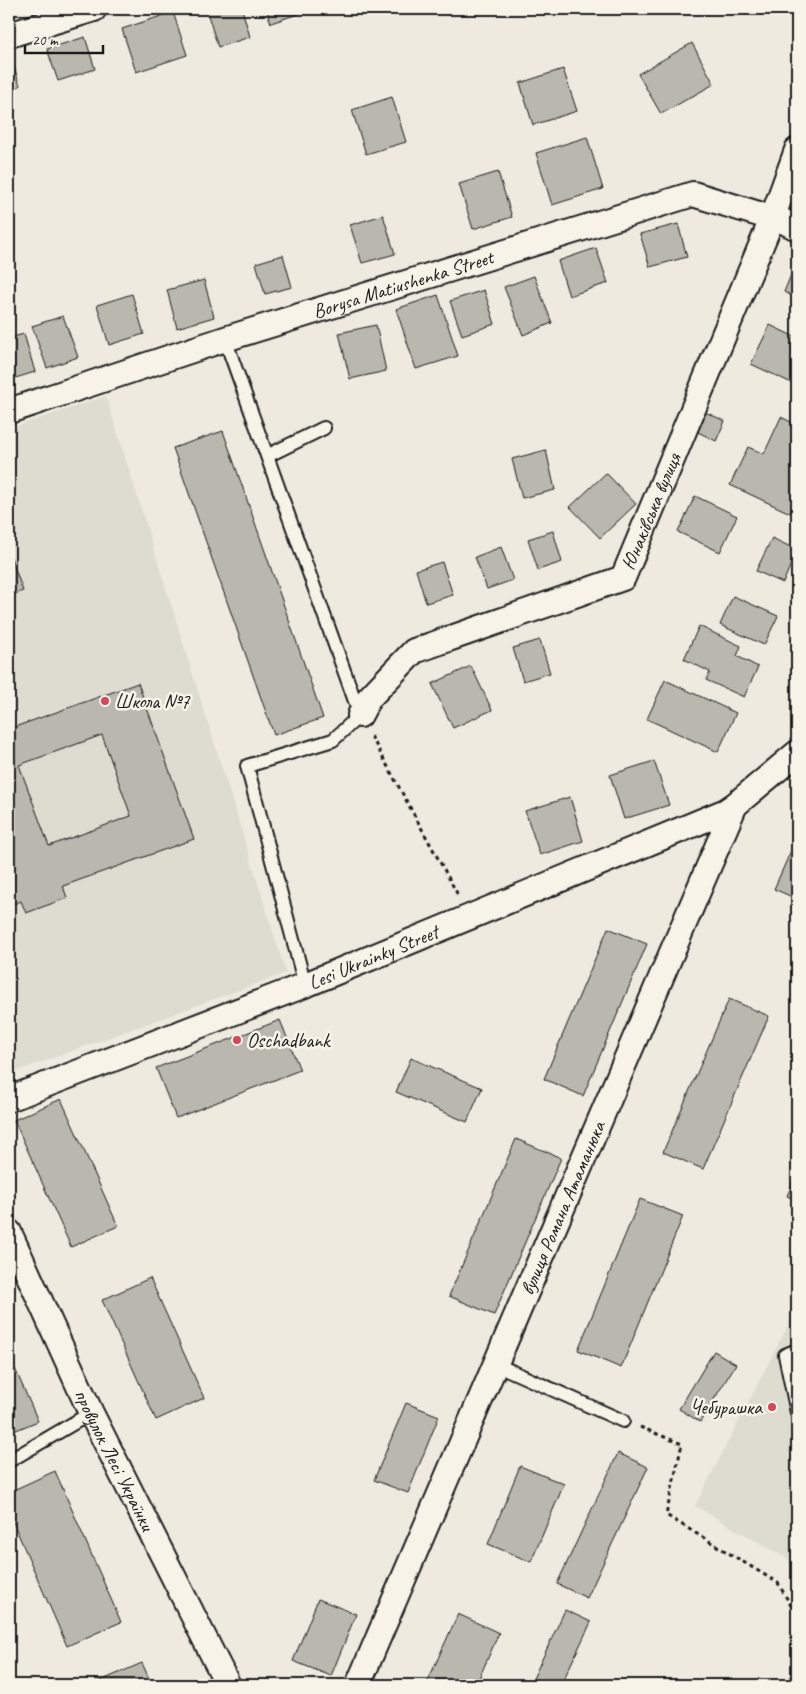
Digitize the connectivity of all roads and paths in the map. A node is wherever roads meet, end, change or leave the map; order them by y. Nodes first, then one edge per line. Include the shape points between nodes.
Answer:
1 (94, 9) edge
2 (9, 35) edge
3 (797, 150) edge
4 (772, 218) junction
5 (797, 228) edge
6 (225, 339) junction
7 (9, 411) edge
8 (324, 428) dead end
9 (267, 456) junction
10 (360, 715) junction
11 (797, 753) edge
12 (735, 805) junction
13 (470, 917) junction
14 (305, 985) junction
15 (9, 1099) edge
16 (9, 1232) edge
17 (797, 1350) edge
18 (495, 1364) junction
19 (91, 1413) junction
20 (797, 1413) edge
21 (623, 1421) joint
22 (9, 1461) edge
23 (797, 1616) edge
24 (228, 1685) edge
25 (358, 1685) edge

1 - 2 street
3 - 4 street, Юнаківська вулиця
4 - 5 street, Borysa Matiushenka Street
4 - 6 street, Borysa Matiushenka Street via 694,194
4 - 10 street, Юнаківська вулиця via 623,578 414,651 369,698
6 - 7 street, Borysa Matiushenka Street
6 - 9 lane
8 - 9 lane
9 - 10 lane
10 - 13 path
10 - 14 lane via 333,740 247,766
11 - 12 street, вулиця Романа Атаманюка
12 - 13 street, Lesi Ukrainky Street
12 - 18 street, вулиця Романа Атаманюка
13 - 14 street, Lesi Ukrainky Street
14 - 15 street, Lesi Ukrainky Street
16 - 19 street, провулок Лесі Українки
17 - 20 lane via 785,1355
18 - 21 lane
18 - 25 street, вулиця Романа Атаманюка
19 - 22 lane
19 - 24 street, провулок Лесі Українки
21 - 23 path via 682,1444 666,1515 778,1583

